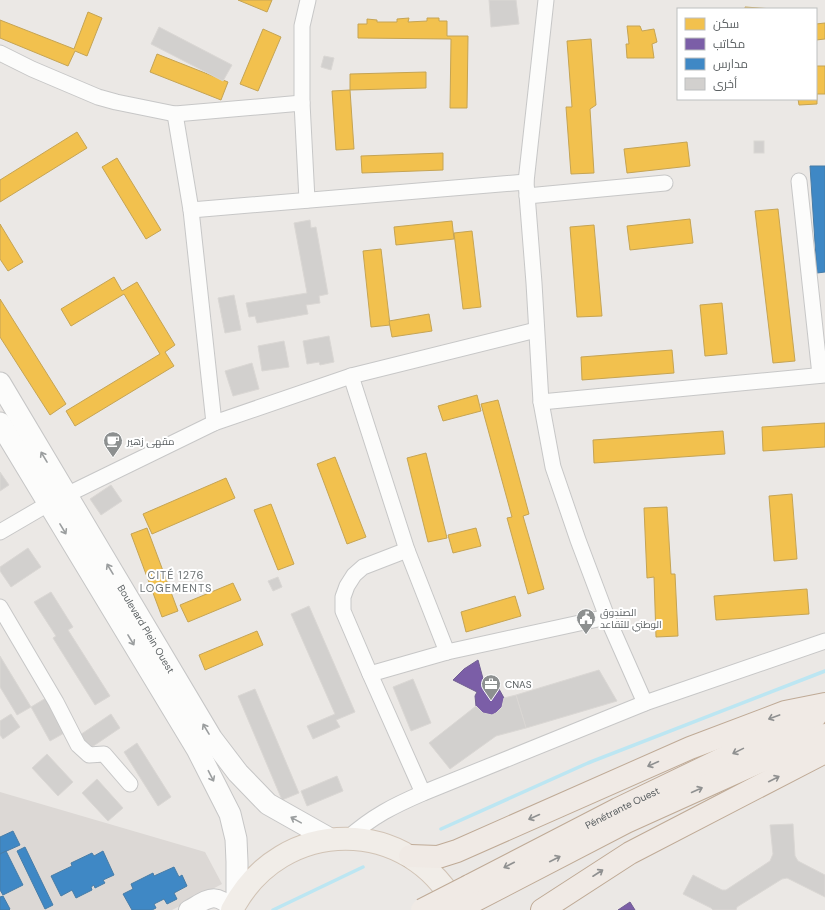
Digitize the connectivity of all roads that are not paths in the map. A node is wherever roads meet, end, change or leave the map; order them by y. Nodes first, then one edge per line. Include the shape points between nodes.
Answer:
1 (308, 0) edge
2 (546, 0) edge
3 (0, 52) edge
4 (302, 103) junction
5 (175, 114) junction
6 (799, 181) dead end
7 (665, 183) dead end
8 (526, 189) junction
9 (307, 200) junction
10 (191, 210) junction
11 (536, 330) junction
12 (823, 375) edge
13 (351, 376) junction
14 (0, 383) edge
15 (541, 402) junction
16 (214, 423) junction
17 (0, 424) edge
18 (67, 496) junction
19 (48, 504) junction
20 (0, 532) edge
21 (407, 550) junction
22 (0, 607) edge
23 (607, 617) junction
24 (825, 641) edge
25 (447, 652) junction
26 (370, 674) junction
27 (645, 703) junction
28 (825, 704) edge
29 (825, 712) edge
30 (825, 735) edge
31 (825, 752) edge
32 (130, 784) dead end
33 (423, 793) junction
34 (339, 839) junction
35 (410, 856) junction
36 (463, 902) edge
37 (234, 907) edge
38 (188, 910) edge
39 (422, 910) edge
40 (542, 910) edge

1 - 4 street via 302,26
2 - 8 street
3 - 5 street via 32,69 98,97
4 - 5 street
4 - 9 street
5 - 10 street
6 - 12 street
7 - 8 street
8 - 9 street
8 - 11 street
9 - 10 street
10 - 16 street
11 - 13 street
11 - 15 street
12 - 15 street
13 - 16 street
13 - 21 street
18 -> 14 main road, Boulevard Plein Ouest
15 - 23 street via 553,467
16 - 18 street
17 - 19 main road, Boulevard Plein Ouest
18 - 19 street
34 -> 18 main road, Boulevard Plein Ouest via 268,804 229,762 212,739
19 - 20 street
19 -> 37 main road, Boulevard Plein Ouest via 197,749 230,814 236,839 237,862
21 - 25 street
21 - 26 street via 363,567 354,575 343,597 343,611
22 - 32 street via 56,702 78,745 89,755 104,754
23 - 25 street
23 - 27 street
24 - 27 street
25 - 26 street
26 - 33 street
27 - 33 street
28 -> 35 highway via 785,712 690,748 457,851 438,857
29 -> 36 highway, Pénétrante Ouest via 618,808
36 -> 30 highway, Pénétrante Ouest via 626,822 790,748
40 -> 31 highway via 630,853
33 - 34 street via 377,815
34 - 35 main road via 374,841
34 - 37 main road via 302,846 276,859 254,878
35 - 36 main road via 433,874 451,896
36 - 39 highway, Pénétrante Ouest, bridge
37 - 38 street via 222,899 213,898

